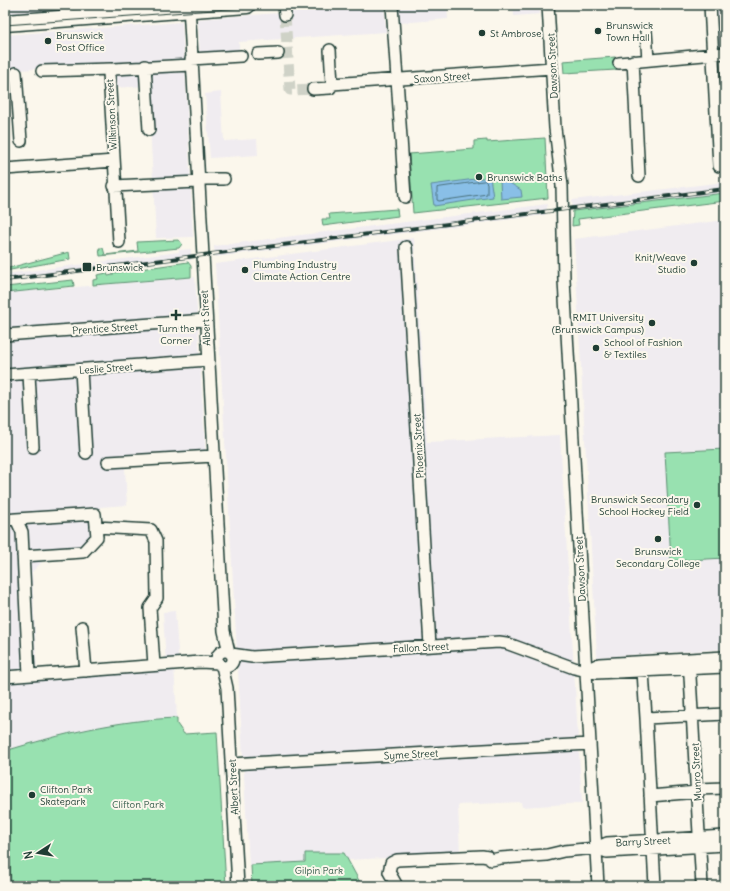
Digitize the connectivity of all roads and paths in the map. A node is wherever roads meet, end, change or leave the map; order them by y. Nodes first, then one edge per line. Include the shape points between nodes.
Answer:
1 (247, 5) edge
2 (392, 5) edge
3 (548, 5) edge
4 (710, 5) edge
5 (189, 7) edge
6 (92, 11) edge
7 (67, 12) edge
8 (5, 23) edge
9 (646, 31) dead end
10 (330, 50) dead end
11 (278, 53) dead end
12 (725, 53) edge
13 (258, 54) dead end
14 (713, 54) junction
15 (241, 56) dead end
16 (648, 60) junction
17 (633, 61) junction
18 (191, 62) junction
19 (619, 63) dead end
20 (145, 66) junction
21 (552, 68) junction
22 (111, 69) junction
23 (46, 71) dead end
24 (15, 73) edge
25 (397, 80) junction
26 (332, 84) junction
27 (317, 88) tunnel mouth
28 (149, 130) dead end
29 (21, 141) dead end
30 (114, 161) junction
31 (719, 166) dead end
32 (5, 169) edge
33 (639, 176) dead end
34 (224, 180) dead end
35 (198, 181) junction
36 (114, 186) junction
37 (405, 197) dead end
38 (119, 242) dead end
39 (406, 246) dead end
40 (205, 320) junction
41 (5, 335) edge
42 (208, 360) junction
43 (81, 370) junction
44 (29, 374) junction
45 (5, 375) edge
46 (32, 447) dead end
47 (86, 453) dead end
48 (214, 456) junction
49 (108, 462) dead end
50 (10, 520) edge
51 (96, 527) junction
52 (23, 556) junction
53 (82, 627) dead end
54 (430, 646) junction
55 (725, 657) edge
56 (225, 659) junction
57 (690, 663) junction
58 (154, 665) junction
59 (725, 666) edge
60 (586, 670) junction
61 (86, 671) junction
62 (643, 671) junction
63 (29, 675) junction
64 (5, 677) edge
65 (725, 714) edge
66 (693, 716) junction
67 (646, 718) junction
68 (590, 744) junction
69 (231, 764) junction
70 (725, 788) edge
71 (697, 791) junction
72 (650, 796) junction
73 (725, 836) edge
74 (699, 842) junction
75 (653, 845) junction
76 (725, 846) edge
77 (596, 848) junction
78 (238, 886) edge
79 (397, 886) edge
80 (598, 886) edge
81 (655, 886) edge
82 (702, 886) edge

1 - 5 highway
2 - 25 street
3 - 21 street, Dawson Street
4 - 14 street
5 - 6 highway
5 - 18 street, Albert Street
6 - 7 highway
7 - 8 highway
9 - 16 street
10 - 26 street
11 - 13 street
12 - 14 street
14 - 16 street
14 - 31 street
15 - 18 street, Wilkinson Street
16 - 17 street
17 - 19 street
17 - 33 street
18 - 20 street, Wilkinson Street
18 - 35 street, Albert Street
20 - 22 street, Wilkinson Street
20 - 28 street
21 - 25 street, Saxon Street
21 - 60 street, Dawson Street via 556,197 562,252
22 - 23 street
22 - 30 street, Wilkinson Street via 109,75
24 - 29 street
25 - 26 street, Saxon Street
25 - 37 street
26 - 27 street, Saxon Street via 330,88
30 - 32 street
30 - 36 street, Wilkinson Street
34 - 35 street
35 - 36 street
35 - 40 street, Albert Street
36 - 38 street, Wilkinson Street
39 - 54 street, Phoenix Street
40 - 41 street, Prentice Street
40 - 42 street, Albert Street
42 - 43 street, Leslie Street
42 - 48 street, Albert Street
43 - 44 street, Leslie Street
43 - 47 street
44 - 45 street, Leslie Street
44 - 46 street
48 - 49 street
48 - 56 street, Albert Street
50 - 51 street via 95,514
50 - 52 street via 22,532
51 - 52 street via 96,537 83,552
51 - 58 street via 151,530 156,541 157,598 150,608
52 - 63 street
53 - 61 street
54 - 56 street, Fallon Street
54 - 60 street, Fallon Street via 503,642
55 - 57 street, Fallon Street
56 - 58 street, Fallon Street
56 - 69 street, Albert Street
57 - 59 street, Fallon Street
57 - 60 street, Fallon Street via 599,664
57 - 62 street, Fallon Street
57 - 66 street, Munro Street
58 - 61 street, Fallon Street
60 - 62 street, Fallon Street via 601,673
60 - 68 street, Dawson Street
61 - 63 street, Fallon Street
62 - 67 street
63 - 64 street, Fallon Street
65 - 66 street
66 - 67 street
66 - 71 street, Munro Street
67 - 72 street
68 - 69 street, Syme Street
68 - 77 street, Dawson Street
69 - 78 street, Albert Street
70 - 71 street
71 - 72 street
71 - 74 street, Munro Street
72 - 75 street
73 - 74 street, Barry Street
74 - 75 street, Barry Street
74 - 76 street, Barry Street
74 - 82 street, Munro Street
75 - 77 street, Barry Street via 607,852
75 - 81 street
77 - 79 street, Barry Street via 501,858 397,860 391,863 389,872
77 - 80 street, Dawson Street

